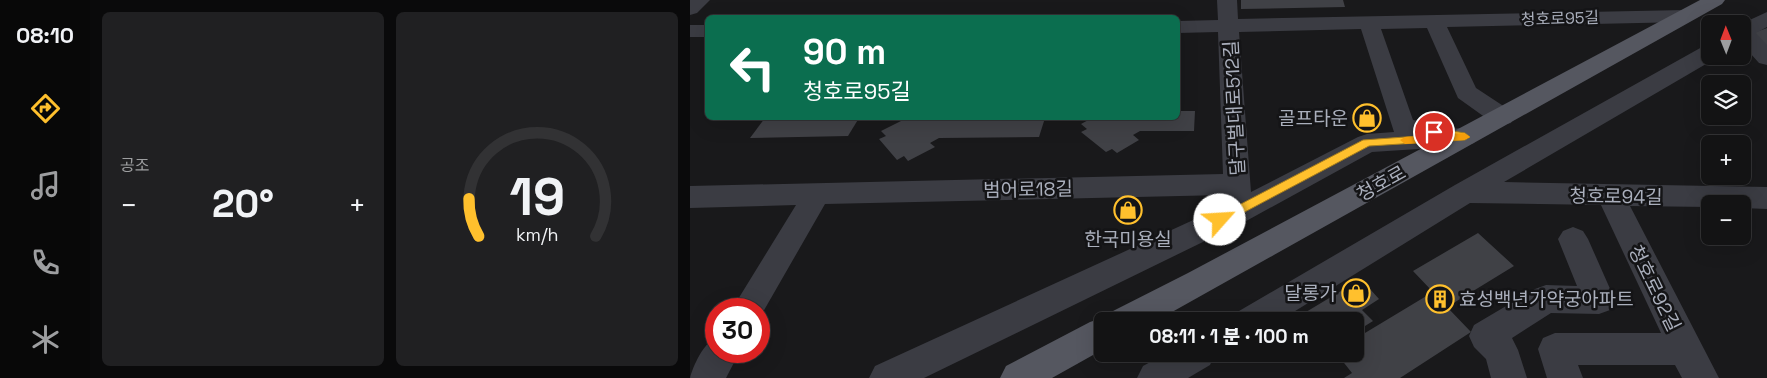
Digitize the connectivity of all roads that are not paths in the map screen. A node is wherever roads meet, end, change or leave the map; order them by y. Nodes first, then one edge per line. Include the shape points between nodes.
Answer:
1 (700, 0) edge
2 (1227, 0) edge
3 (1715, 0) edge
4 (690, 9) edge
5 (1685, 16) junction
6 (1767, 18) edge
7 (1434, 21) junction
8 (1369, 23) junction
9 (1180, 27) edge
10 (1229, 27) junction
11 (1751, 27) edge
12 (690, 31) edge
13 (705, 31) edge
14 (1751, 41) edge
15 (1701, 57) edge
16 (1767, 58) edge
17 (1502, 117) junction
18 (1465, 137) junction
19 (1465, 192) junction
20 (817, 194) junction
21 (1611, 196) junction
22 (690, 197) edge
23 (1238, 198) junction
24 (1767, 198) edge
25 (1573, 239) dead end
26 (755, 298) edge
27 (1155, 312) edge
28 (1267, 312) edge
29 (1094, 337) edge
30 (1685, 349) junction
31 (1190, 362) edge
32 (716, 363) edge
33 (707, 378) edge
34 (887, 378) edge
35 (1018, 378) edge
36 (1155, 378) edge
37 (1509, 378) edge
38 (1565, 378) edge
39 (1701, 378) edge

1 - 4 street
2 - 10 street, 달구벌대로512길
3 - 5 main road, 청호로
5 - 7 street, 청호로95길
5 - 17 main road, 청호로
6 - 11 street
7 - 8 street, 청호로95길
7 - 17 street via 1466,92
8 - 10 street, 청호로95길
8 - 18 street via 1403,127
9 - 10 street, 청호로95길
10 - 23 street, 달구벌대로512길
12 - 13 street
14 - 16 street
15 - 19 street
17 - 18 main road, 청호로
18 - 23 street, 달구벌대로512길 via 1367,143
18 - 27 main road, 청호로
19 - 21 street, 청호로94길
19 - 28 street
20 - 22 street, 범어로18길
20 - 23 street, 범어로18길
20 - 26 street
21 - 24 street, 청호로94길
21 - 30 street, 청호로92길
23 - 34 street
25 - 37 street via 1599,300 1546,299 1486,336 1501,350
29 - 35 main road
30 - 38 street via 1555,349
30 - 39 street, 청호로92길
31 - 36 street
32 - 33 street

